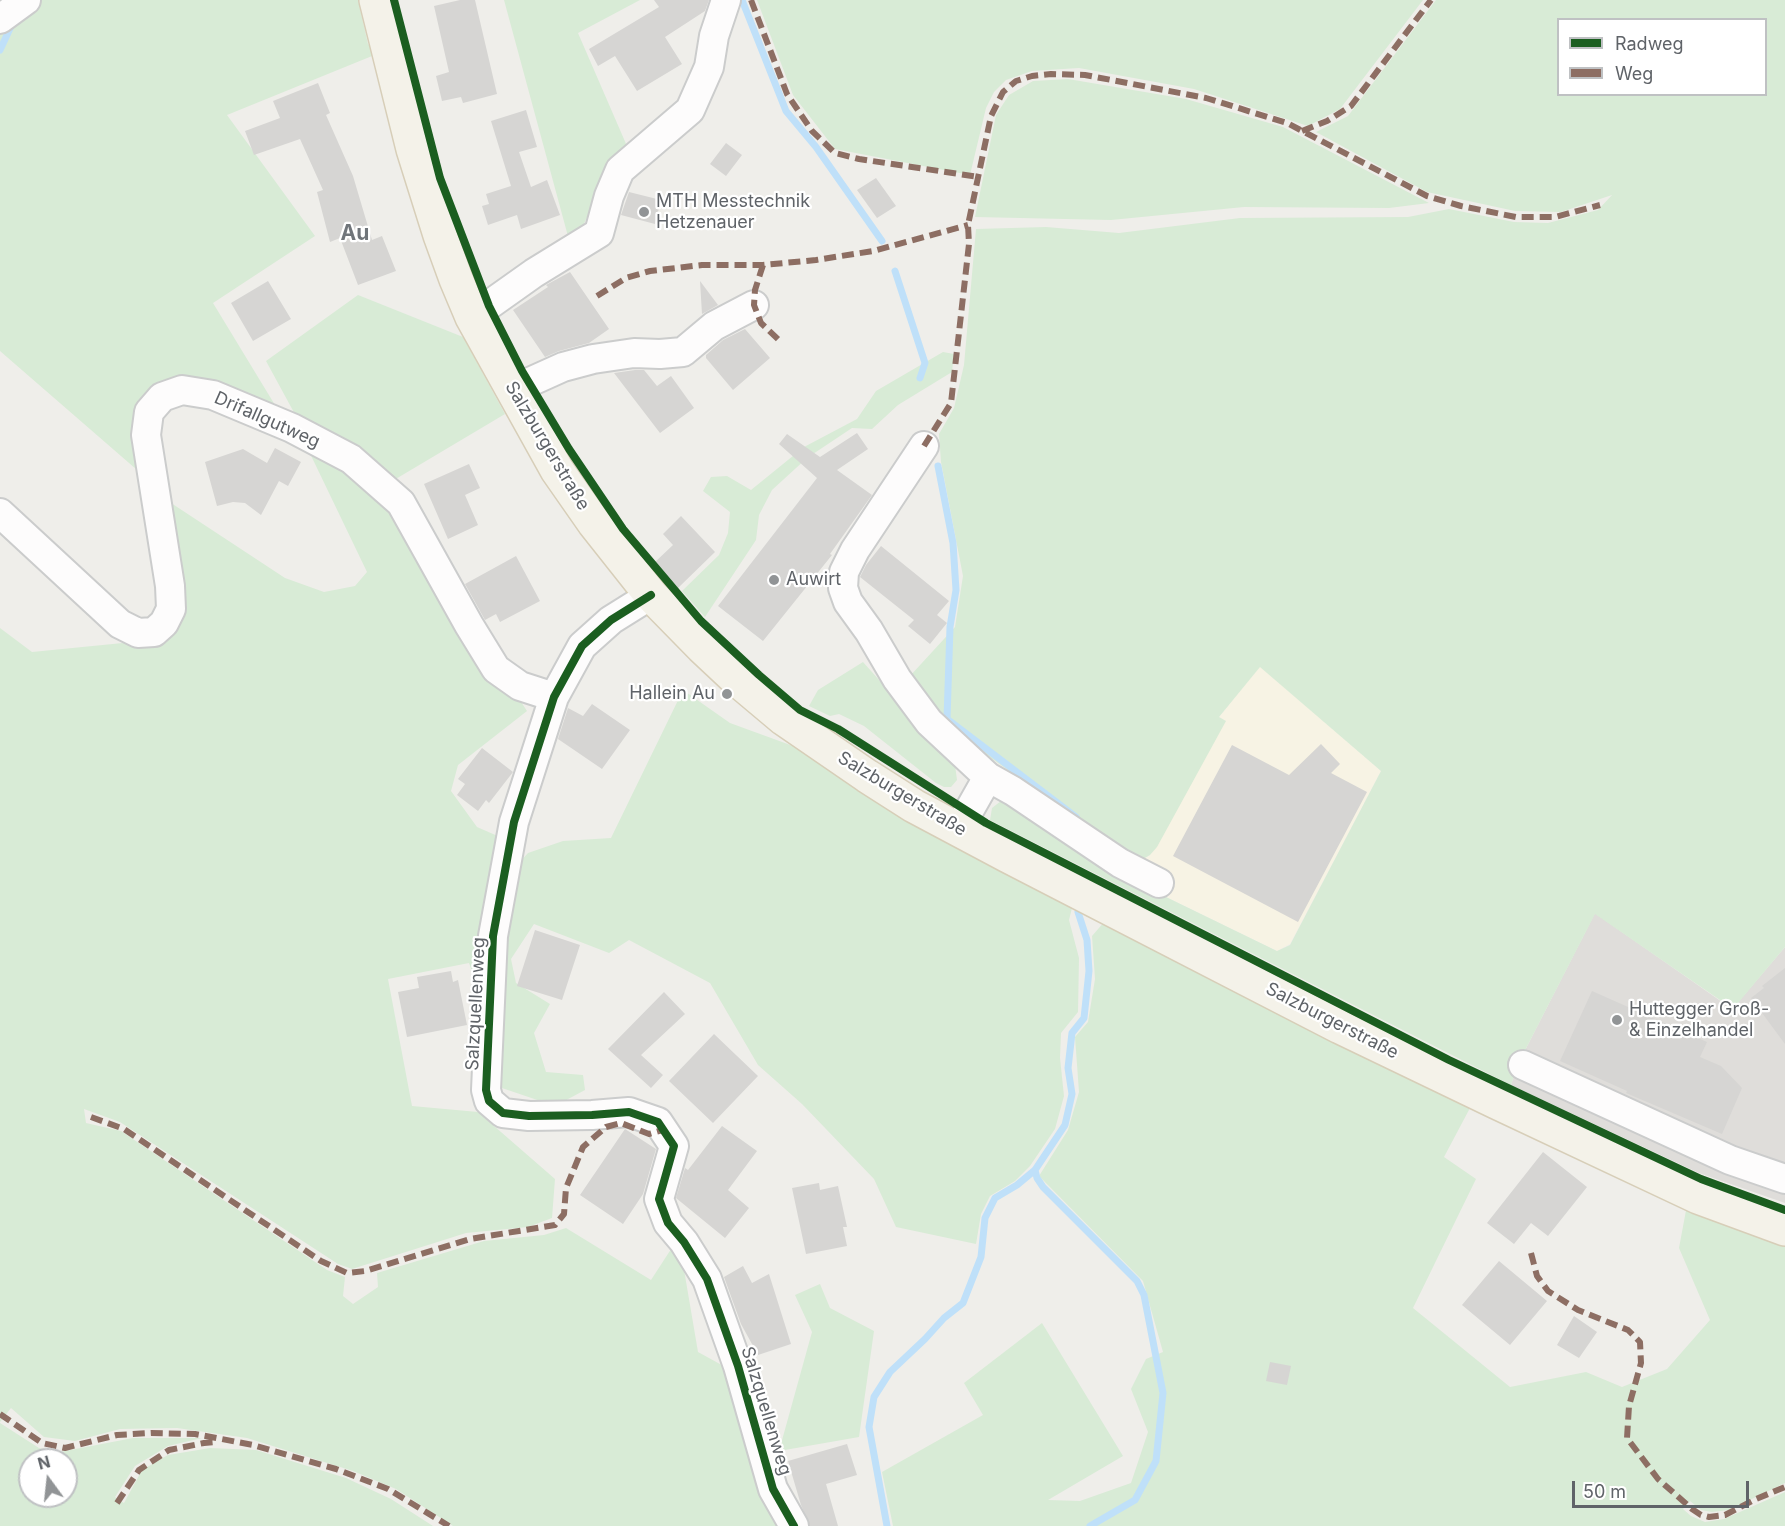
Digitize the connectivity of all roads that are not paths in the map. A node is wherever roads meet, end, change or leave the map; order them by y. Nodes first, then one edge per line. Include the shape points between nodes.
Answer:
1 (26, 0) edge
2 (376, 0) edge
3 (726, 0) edge
4 (0, 19) edge
5 (754, 305) dead end
6 (472, 318) junction
7 (513, 390) junction
8 (924, 446) dead end
9 (0, 513) edge
10 (651, 595) junction
11 (554, 697) junction
12 (988, 777) junction
13 (958, 830) junction
14 (1159, 883) dead end
15 (1523, 1065) dead end
16 (1785, 1179) edge
17 (1785, 1229) edge
18 (794, 1526) edge

1 - 4 street
2 - 6 main road, Salzburgerstraße via 413,149
3 - 6 street via 709,67 690,110 620,170 599,232
5 - 7 street via 714,326 683,352 634,352 593,359 563,367
6 - 7 main road, Salzburgerstraße
7 - 10 main road, Salzburgerstraße via 557,470
8 - 12 street via 855,550 844,572 843,588 897,679 929,722
9 - 11 street, Drifallgutweg via 120,624 138,633 154,632 171,609 171,597 146,435 149,412 162,397 182,390 213,395 292,428 351,459 401,503 496,669 520,686
10 - 11 street, Salzquellenweg via 611,620 582,646
10 - 13 main road, Salzburgerstraße via 702,648 784,719 914,806
11 - 18 street, Salzquellenweg via 514,822 493,936 486,1090 489,1101 503,1113 571,1116 629,1112 658,1122 674,1146 659,1199 668,1223 707,1279 738,1366 773,1489
12 - 13 street
12 - 14 street via 1120,863
13 - 17 main road, Salzburgerstraße via 1475,1092 1698,1197
15 - 16 street via 1730,1160

